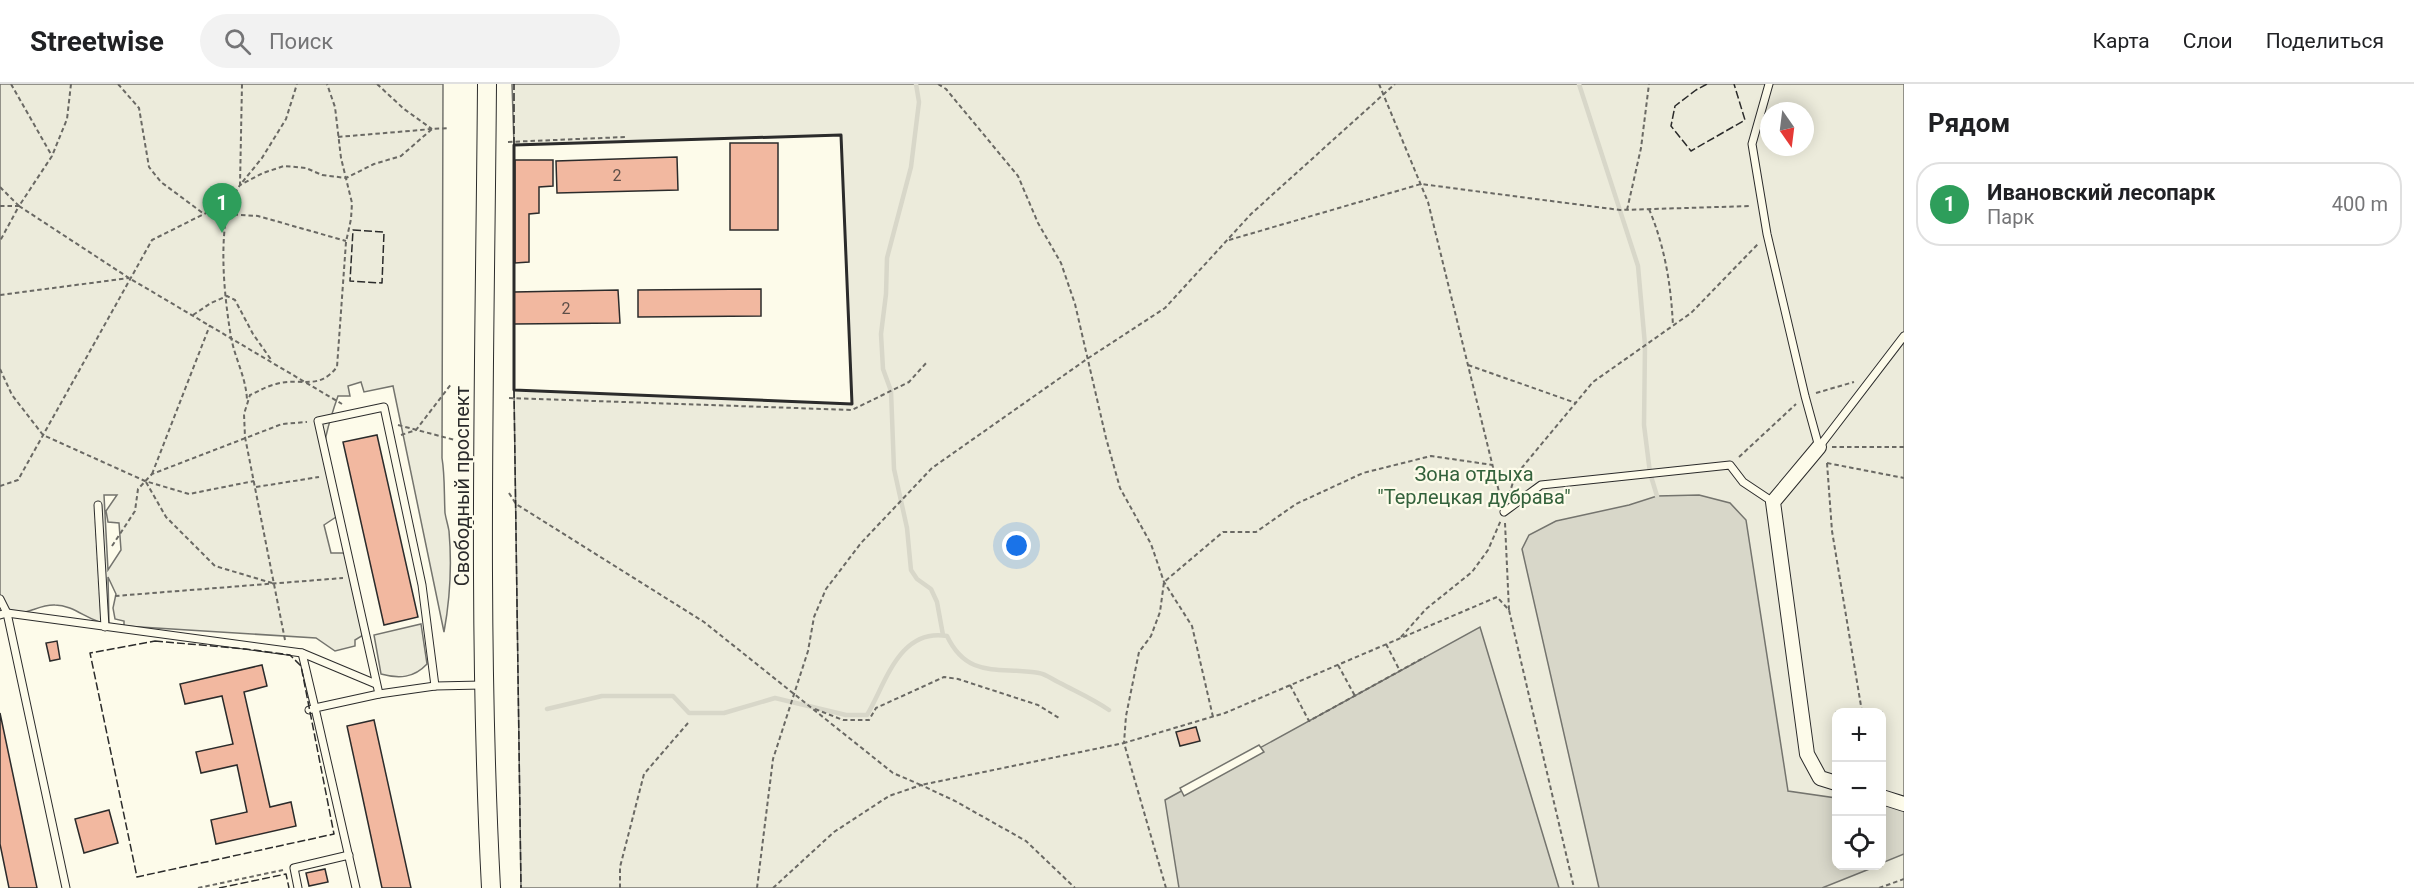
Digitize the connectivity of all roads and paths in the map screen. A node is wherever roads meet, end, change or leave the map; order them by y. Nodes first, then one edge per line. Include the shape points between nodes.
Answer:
1 (11, 84) edge
2 (71, 84) edge
3 (118, 84) edge
4 (242, 84) edge
5 (297, 84) edge
6 (327, 84) edge
7 (377, 84) edge
8 (487, 84) edge
9 (938, 84) edge
10 (1379, 84) edge
11 (1395, 84) edge
12 (1649, 84) edge
13 (1769, 84) edge
14 (1384, 93) junction
15 (449, 128) dead end
16 (432, 129) junction
17 (338, 137) junction
18 (625, 137) dead end
19 (508, 142) dead end
20 (52, 156) junction
21 (346, 178) junction
22 (1421, 184) junction
23 (240, 185) junction
24 (0, 187) edge
25 (230, 201) junction
26 (1763, 205) junction
27 (0, 206) edge
28 (20, 206) junction
29 (1649, 209) junction
30 (1626, 210) junction
31 (204, 214) junction
32 (226, 214) junction
33 (1767, 234) junction
34 (1227, 240) junction
35 (0, 241) edge
36 (346, 242) junction
37 (129, 278) junction
38 (0, 295) edge
39 (227, 296) junction
40 (193, 316) junction
41 (210, 325) junction
42 (1673, 326) junction
43 (1904, 336) edge
44 (231, 338) junction
45 (1087, 358) junction
46 (927, 362) dead end
47 (274, 364) junction
48 (1468, 365) junction
49 (0, 369) edge
50 (1872, 377) junction
51 (304, 381) junction
52 (452, 383) dead end
53 (1805, 396) junction
54 (509, 398) dead end
55 (247, 400) junction
56 (1576, 403) junction
57 (356, 413) junction
58 (318, 421) junction
59 (387, 422) junction
60 (416, 430) junction
61 (43, 435) junction
62 (245, 437) junction
63 (390, 438) junction
64 (455, 440) dead end
65 (1819, 447) junction
66 (1904, 447) edge
67 (1493, 465) junction
68 (1730, 465) junction
69 (152, 474) junction
70 (330, 476) junction
71 (1904, 478) edge
72 (145, 481) junction
73 (254, 481) junction
74 (0, 486) edge
75 (255, 487) junction
76 (509, 493) dead end
77 (1773, 502) junction
78 (98, 505) dead end
79 (1504, 512) junction
80 (101, 562) junction
81 (353, 577) junction
82 (1164, 582) junction
83 (274, 584) junction
84 (103, 597) junction
85 (0, 598) edge
86 (1509, 610) junction
87 (3, 614) edge
88 (105, 627) junction
89 (1400, 638) junction
90 (1386, 644) junction
91 (286, 651) junction
92 (302, 653) junction
93 (1425, 657) dead end
94 (1338, 665) junction
95 (1400, 671) junction
96 (376, 684) junction
97 (485, 684) junction
98 (1290, 685) junction
99 (435, 687) junction
100 (795, 693) junction
101 (379, 694) junction
102 (1355, 696) junction
103 (812, 708) junction
104 (1861, 708) edge
105 (312, 709) junction
106 (1213, 717) junction
107 (1059, 718) dead end
108 (688, 723) dead end
109 (1124, 743) junction
110 (1832, 782) edge
111 (921, 785) junction
112 (1886, 799) edge
113 (1904, 804) edge
114 (349, 855) junction
115 (294, 868) junction
116 (1904, 879) edge
117 (66, 888) edge
118 (198, 888) edge
119 (298, 888) edge
120 (357, 888) edge
121 (491, 888) edge
122 (620, 888) edge
123 (757, 888) edge
124 (773, 888) edge
125 (1075, 888) edge
126 (1166, 888) edge
127 (1574, 888) edge
128 (1879, 888) edge

1 - 20 path
2 - 20 path via 67,119
3 - 31 path via 139,108 149,167 161,182
4 - 23 path
5 - 23 path via 286,119
6 - 17 path via 335,107
7 - 16 path
8 - 97 main road, Свободный проспект
9 - 45 path via 1018,176 1061,263
10 - 14 path
11 - 14 path
12 - 30 path via 1641,148
13 - 26 lane via 1752,144
14 - 22 path
14 - 34 path
15 - 16 path
16 - 17 path
16 - 21 path via 400,156
17 - 21 path
18 - 19 path
20 - 28 path
21 - 23 path via 284,166
21 - 36 path via 352,203
22 - 30 path
22 - 34 path
22 - 48 path
23 - 25 path
24 - 28 path
25 - 31 path
25 - 32 path
26 - 29 path
26 - 33 lane
27 - 28 path
28 - 35 path
28 - 37 path
29 - 30 path
29 - 42 path via 1671,285
31 - 37 path via 152,240
32 - 36 path via 258,216
32 - 39 path via 222,254
33 - 42 path via 1691,313
33 - 53 lane
34 - 45 path via 1165,308
36 - 51 path via 337,367 320,382
37 - 38 path
37 - 40 path
37 - 61 path
39 - 40 path
39 - 44 path
39 - 47 path via 235,300
40 - 41 path
41 - 44 path
41 - 69 path
42 - 56 path via 1593,382
43 - 50 lane
44 - 47 path
44 - 55 path via 246,383
45 - 82 path via 1120,488 1151,544
45 - 100 path via 932,468 861,543 826,589 814,617
46 - 54 path via 909,382 852,410
47 - 51 path
48 - 56 path
48 - 67 path
49 - 61 path via 12,395
50 - 53 path
50 - 65 lane
51 - 55 path via 277,383
51 - 57 path
52 - 60 path
53 - 65 lane
53 - 68 path
55 - 62 path
56 - 79 path via 1515,476
57 - 58 lane
57 - 59 lane via 384,407
58 - 62 path via 282,424
58 - 70 lane
59 - 60 path
59 - 63 lane
60 - 63 path
60 - 64 path
61 - 72 path
61 - 74 path via 18,480
62 - 69 path
62 - 73 path
63 - 99 lane via 422,585
65 - 66 path
65 - 77 street
67 - 79 path
67 - 82 path via 1431,456 1363,473 1296,504 1256,532 1223,532
68 - 77 lane via 1743,482
68 - 79 lane via 1541,485
69 - 72 path
70 - 75 path
70 - 81 lane
71 - 104 path via 1827,463 1832,531
72 - 73 path via 189,494
72 - 80 path via 138,489 135,512
72 - 83 path via 166,516 215,566
73 - 75 path
75 - 83 path
76 - 100 path via 516,504 704,622
77 - 110 street via 1807,754 1820,778
78 - 80 lane
79 - 86 path
79 - 89 path via 1488,550 1472,572 1426,609
80 - 84 lane
81 - 83 path
81 - 96 lane
82 - 106 path via 1192,626
82 - 109 path via 1160,612 1134,669
83 - 84 path
83 - 91 path
84 - 88 lane
85 - 87 lane
86 - 89 path via 1497,597
86 - 127 path
87 - 88 lane
87 - 117 lane
88 - 91 lane via 154,637
89 - 90 path
90 - 94 path
90 - 95 path
91 - 92 lane
92 - 96 lane
92 - 105 lane
93 - 95 path
94 - 98 path
94 - 102 path
95 - 102 path
96 - 101 lane
97 - 99 lane
97 - 121 main road, Свободный проспект
98 - 102 path via 1309,721
98 - 106 path
99 - 101 lane
100 - 103 path
100 - 123 path via 773,759
101 - 105 lane
103 - 107 path via 843,720 868,720 876,708 944,677 1038,705
103 - 111 path via 893,773
105 - 114 lane
106 - 109 path
108 - 122 path via 644,774 620,867
109 - 111 path
109 - 126 path
111 - 124 path via 889,796 834,832
111 - 125 path via 1026,841
112 - 113 street
114 - 115 lane
114 - 120 lane
115 - 118 path
115 - 119 lane
116 - 128 path

